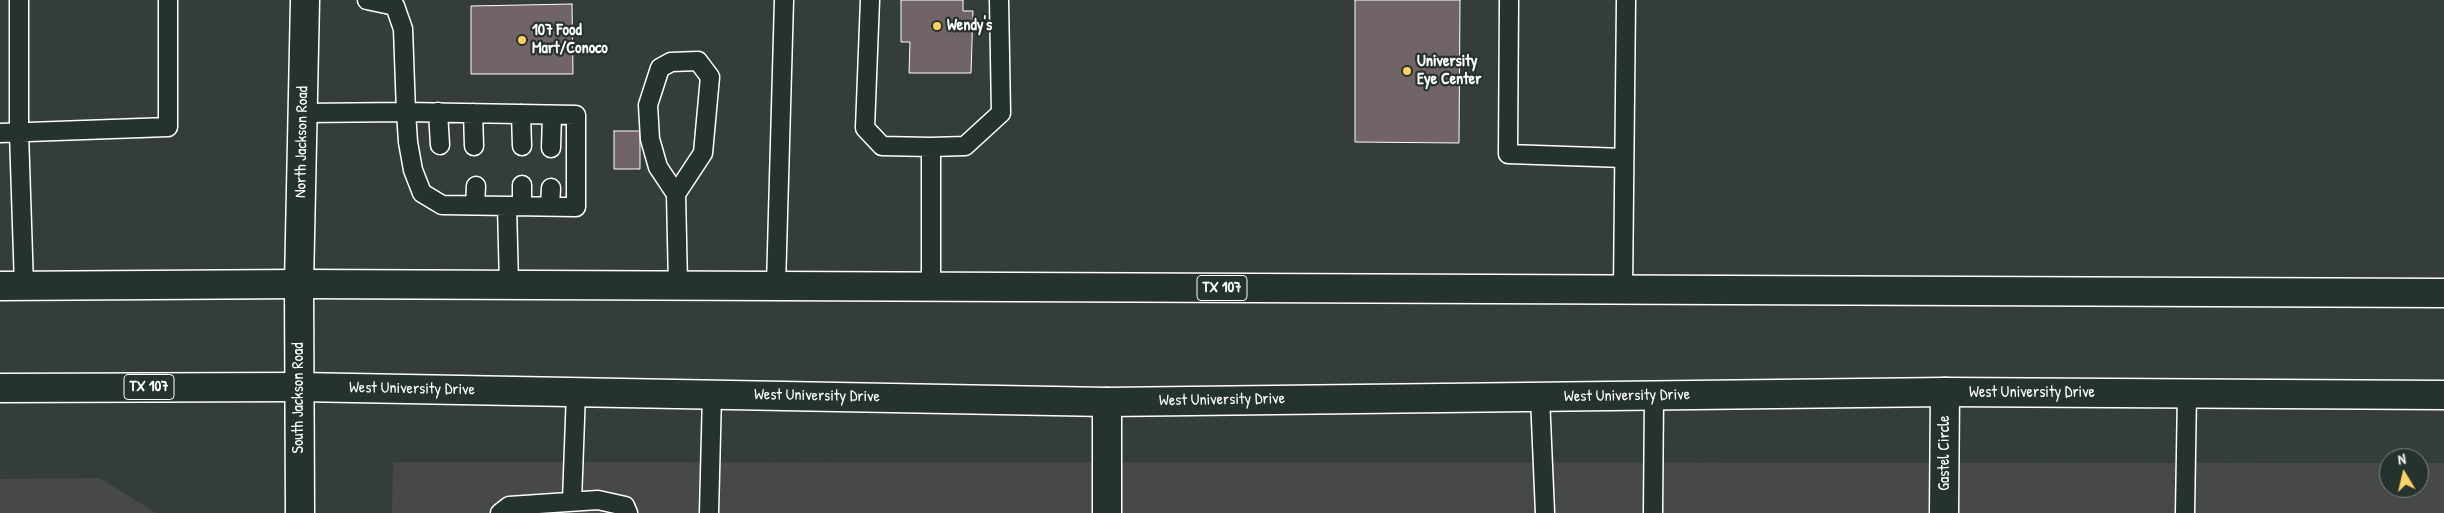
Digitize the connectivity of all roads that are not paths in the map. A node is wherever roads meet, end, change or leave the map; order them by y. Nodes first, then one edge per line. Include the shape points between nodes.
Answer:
1 (19, 0) edge
2 (168, 0) edge
3 (305, 0) edge
4 (367, 0) edge
5 (784, 0) edge
6 (870, 0) edge
7 (999, 0) edge
8 (1509, 0) edge
9 (1626, 0) edge
10 (406, 112) junction
11 (438, 112) junction
12 (303, 113) junction
13 (473, 113) junction
14 (521, 114) junction
15 (552, 115) junction
16 (0, 133) edge
17 (19, 133) junction
18 (440, 145) dead end
19 (474, 146) dead end
20 (522, 146) dead end
21 (931, 147) junction
22 (551, 148) dead end
23 (1624, 158) junction
24 (522, 185) dead end
25 (476, 186) dead end
26 (551, 188) dead end
27 (676, 194) junction
28 (475, 205) junction
29 (514, 206) junction
30 (550, 206) junction
31 (299, 284) junction
32 (509, 285) junction
33 (678, 285) junction
34 (12, 286) edge
35 (776, 286) junction
36 (931, 287) junction
37 (1622, 289) junction
38 (2444, 293) edge
39 (299, 387) junction
40 (0, 388) edge
41 (576, 392) junction
42 (1945, 392) junction
43 (2187, 393) junction
44 (712, 394) junction
45 (2444, 395) edge
46 (1654, 396) junction
47 (1540, 397) junction
48 (1108, 402) junction
49 (572, 501) junction
50 (300, 513) edge
51 (500, 513) edge
52 (628, 513) edge
53 (709, 513) edge
54 (1107, 513) edge
55 (1545, 513) edge
56 (1653, 513) edge
57 (1944, 513) edge
58 (2185, 513) edge

1 - 17 lane
2 - 17 lane via 168,128
3 - 12 main road, North Jackson Road
4 - 10 lane via 396,6 403,29
5 - 35 lane
6 - 21 lane via 866,128 882,146
7 - 21 lane via 1001,113 965,146
8 - 23 lane via 1508,154
9 - 23 lane
10 - 11 lane
10 - 12 lane
10 - 28 lane via 413,170 422,193
11 - 13 lane
11 - 18 lane
12 - 31 main road, North Jackson Road
13 - 14 lane
13 - 19 lane
14 - 15 lane
14 - 20 lane
15 - 22 lane
15 - 30 lane via 576,115 576,207
16 - 17 lane
17 - 34 lane
21 - 36 lane
23 - 37 lane
24 - 29 lane
25 - 28 lane
26 - 30 lane
27 - 27 lane via 658,167 650,139 648,105 660,68 671,62 698,61 710,77 703,154
27 - 33 lane
28 - 29 lane
29 - 30 lane
29 - 32 lane
31 - 32 main road, TX 107
31 - 34 main road, TX 107
31 - 39 main road, South Jackson Road
32 - 33 main road, TX 107
33 - 35 main road, TX 107
35 - 36 main road, TX 107
36 - 37 main road, TX 107
37 - 38 main road, TX 107
39 - 40 main road, West University Drive / TX 107
39 - 41 main road, West University Drive / TX 107
39 - 50 main road, South Jackson Road
41 - 44 main road, West University Drive / TX 107
41 - 49 lane
42 - 43 main road, West University Drive / TX 107
42 - 46 main road, West University Drive / TX 107
42 - 57 main road, Gastel Circle
43 - 45 main road, West University Drive / TX 107
43 - 58 lane
44 - 48 main road, West University Drive / TX 107
44 - 53 lane
46 - 47 main road, West University Drive / TX 107
46 - 56 lane
47 - 48 main road, West University Drive / TX 107
47 - 55 lane
48 - 54 main road
49 - 51 lane via 509,506
49 - 52 lane via 598,500 625,506

